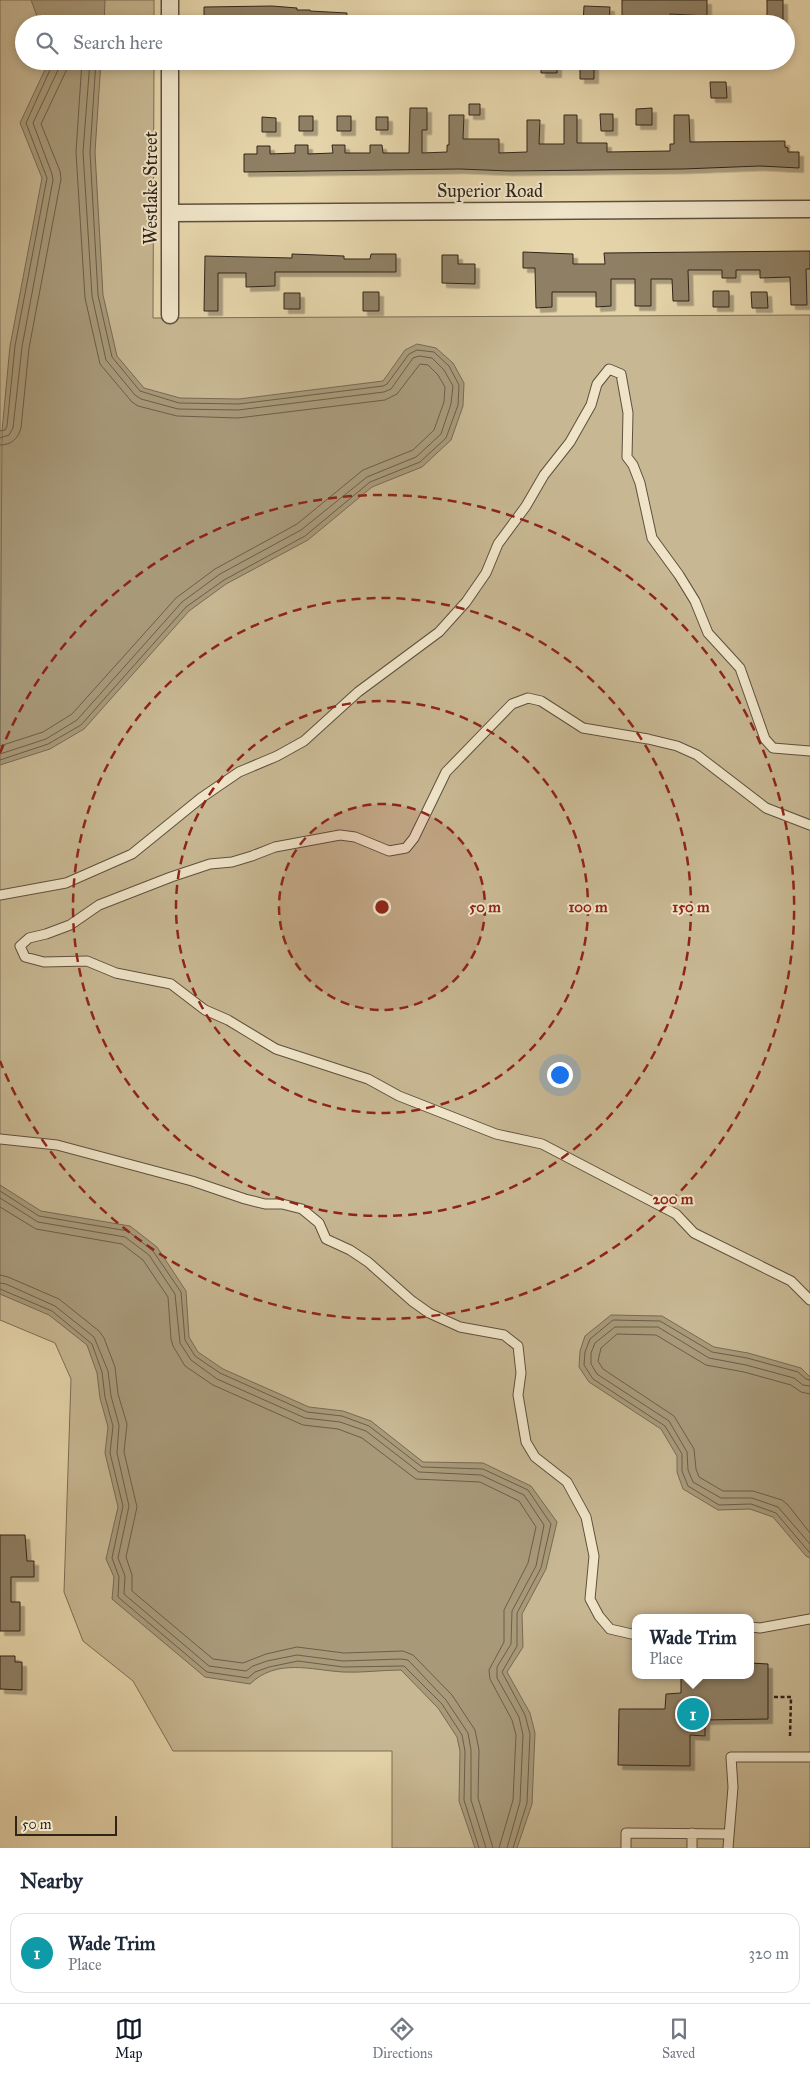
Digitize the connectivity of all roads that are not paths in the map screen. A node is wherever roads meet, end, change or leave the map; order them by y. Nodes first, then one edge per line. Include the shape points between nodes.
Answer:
1 (170, 0) edge
2 (170, 15) edge
3 (170, 70) edge
4 (810, 209) edge
5 (171, 213) junction
6 (170, 315) dead end
7 (810, 751) edge
8 (810, 824) edge
9 (0, 895) edge
10 (0, 1139) edge
11 (810, 1300) edge
12 (810, 1619) edge
13 (754, 1627) edge
14 (632, 1634) edge
15 (810, 1757) edge
16 (692, 1834) junction
17 (729, 1834) junction
18 (626, 1848) edge
19 (692, 1848) edge
20 (728, 1848) edge

1 - 2 street
3 - 5 street, Westlake Street
4 - 5 street, Superior Road
5 - 6 street, Westlake Street
7 - 9 lane via 773,748 766,739 740,668 708,633 695,601 652,538 640,483 627,456 628,413 621,374 609,369 597,384 591,405 570,442 498,544 486,573 439,632 358,692 304,741 239,772 132,854 66,883
8 - 11 lane via 766,808 697,755 677,746 583,728 540,701 528,698 512,704 446,772 406,848 389,851 340,835 210,864 99,905 70,925 29,938 20,946 25,957 44,962 87,961 116,973 171,984 205,1010 276,1049 368,1079 400,1096 496,1134 542,1144 676,1214 694,1233 791,1281
10 - 14 lane via 57,1145 192,1181 245,1199 302,1209 319,1223 326,1239 368,1262 429,1313 460,1327 504,1335 518,1346 521,1372 518,1395 526,1442 534,1457 567,1482 586,1517 594,1556 590,1599 598,1616 610,1629
12 - 13 lane
15 - 17 lane via 731,1757 733,1787
16 - 17 lane
16 - 18 lane via 626,1833
16 - 19 lane
17 - 20 lane

